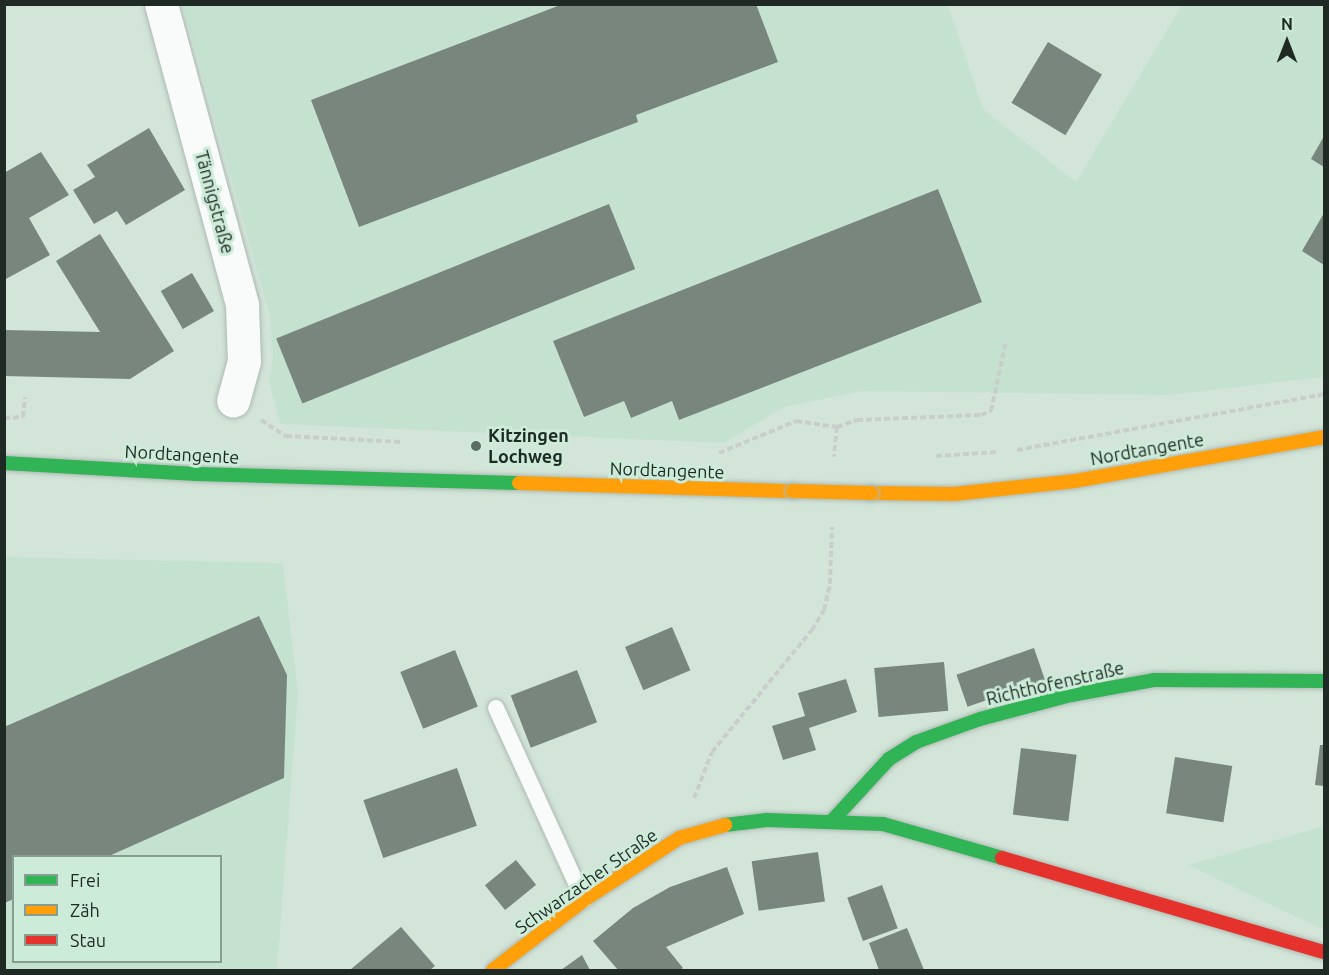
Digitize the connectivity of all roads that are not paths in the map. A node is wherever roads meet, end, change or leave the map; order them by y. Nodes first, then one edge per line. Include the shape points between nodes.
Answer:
1 (160, 4) edge
2 (233, 401) dead end
3 (1324, 437) edge
4 (4, 463) edge
5 (1324, 681) edge
6 (496, 708) dead end
7 (831, 822) junction
8 (584, 900) junction
9 (1324, 952) edge
10 (493, 970) edge

1 - 2 street, Tännigstraße via 242,305 244,361
3 - 4 street, Nordtangente, bridge via 1075,481 954,494 197,474
5 - 7 street, Richthofenstraße via 1154,681 1071,695 980,719 916,742 889,759
6 - 8 lane
7 - 8 street, Schwarzacher Straße via 767,820 717,826 679,838
7 - 9 street, Schwarzacher Straße via 883,824
8 - 10 street, Schwarzacher Straße

